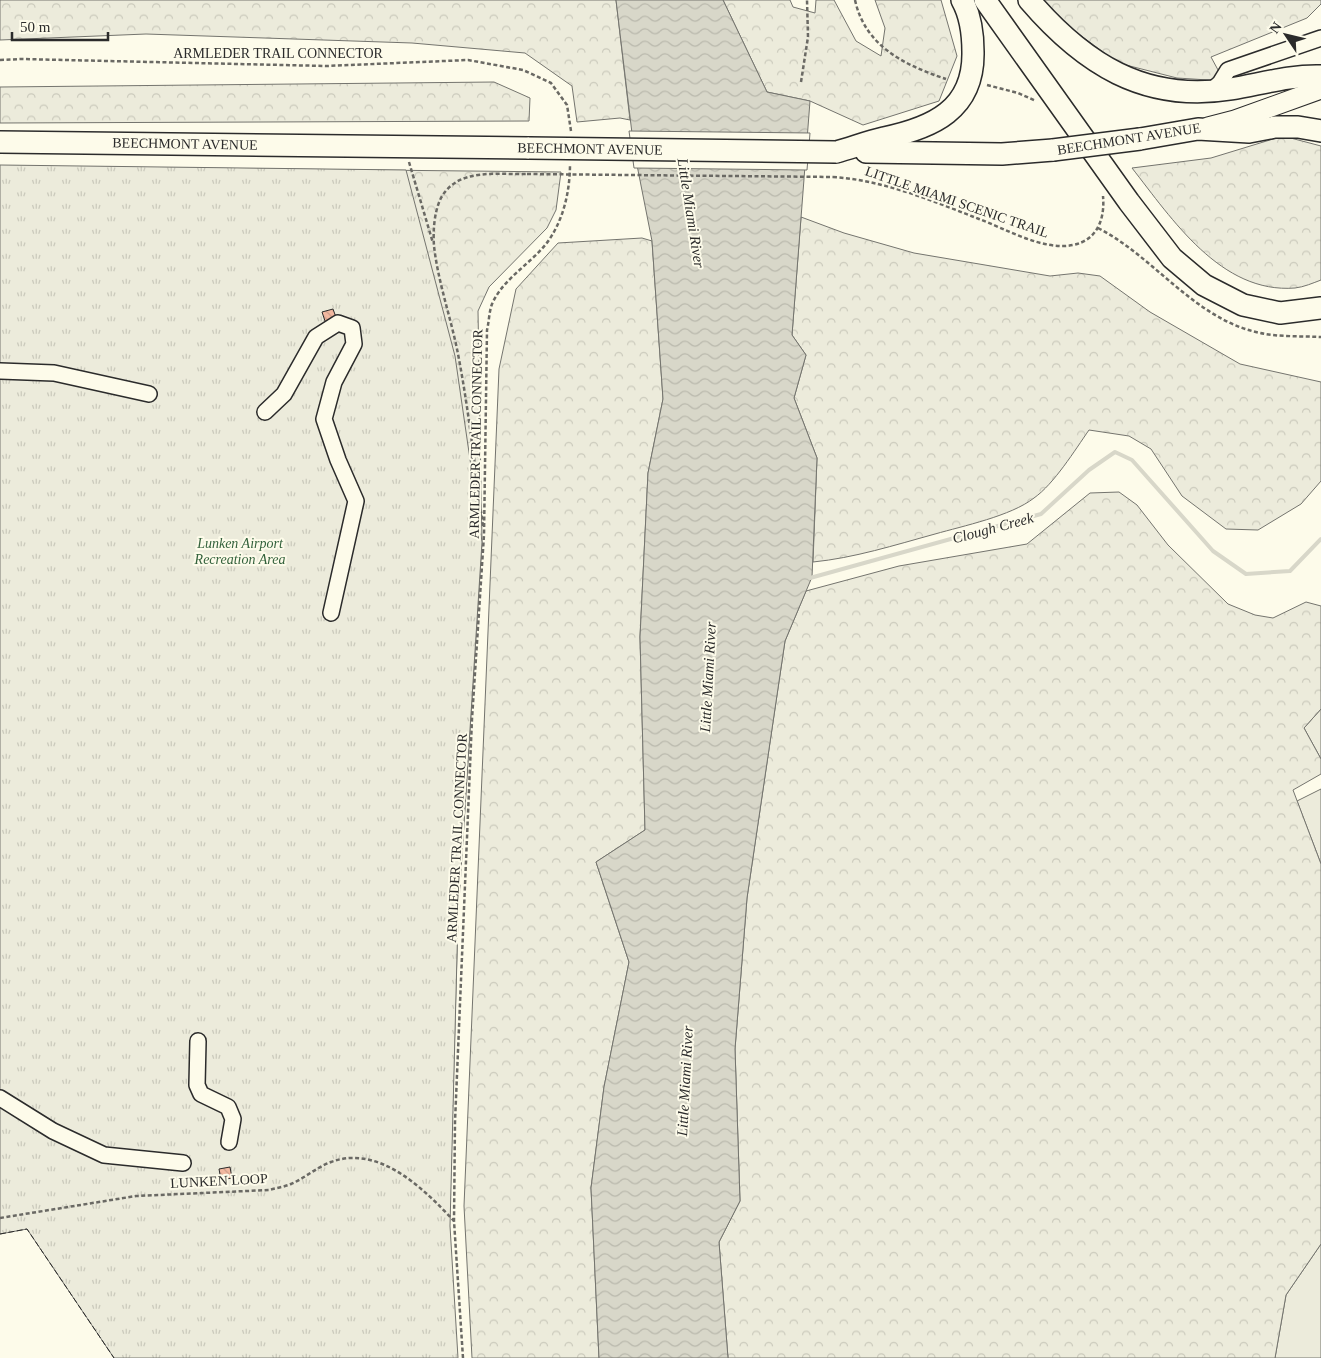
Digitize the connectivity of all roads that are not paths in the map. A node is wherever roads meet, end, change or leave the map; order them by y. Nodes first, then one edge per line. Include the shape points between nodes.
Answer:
1 (962, 0) edge
2 (985, 0) edge
3 (1001, 0) edge
4 (1029, 0) edge
5 (1321, 38) edge
6 (1321, 76) edge
7 (1321, 89) edge
8 (1212, 90) junction
9 (1198, 129) junction
10 (1321, 131) edge
11 (0, 142) edge
12 (836, 152) junction
13 (1321, 295) edge
14 (1321, 308) edge
15 (0, 371) edge
16 (149, 394) dead end
17 (265, 412) dead end
18 (331, 613) dead end
19 (198, 1041) dead end
20 (0, 1098) edge
21 (230, 1142) dead end
22 (183, 1162) dead end

1 - 12 highway via 973,30 974,62 965,90 948,114 914,132
2 - 14 highway via 1172,258 1204,285 1243,305 1280,313
3 - 13 highway via 1153,219 1172,241 1209,274 1250,296 1287,301
4 - 8 highway via 1072,45 1110,71 1152,86
5 - 8 lane via 1228,70
6 - 8 highway
7 - 9 main road, BEECHMONT AVENUE via 1235,120
9 - 10 highway via 1249,132 1290,127
9 - 12 highway, BEECHMONT AVENUE, bridge via 1140,139 1002,154
11 - 12 highway, BEECHMONT AVENUE, bridge
15 - 16 lane via 54,374
17 - 18 lane via 284,394 316,337 338,323 352,328 354,344 334,382 324,419 356,501
19 - 21 lane via 197,1085 201,1094 228,1107 233,1119
20 - 22 lane via 52,1131 104,1155

